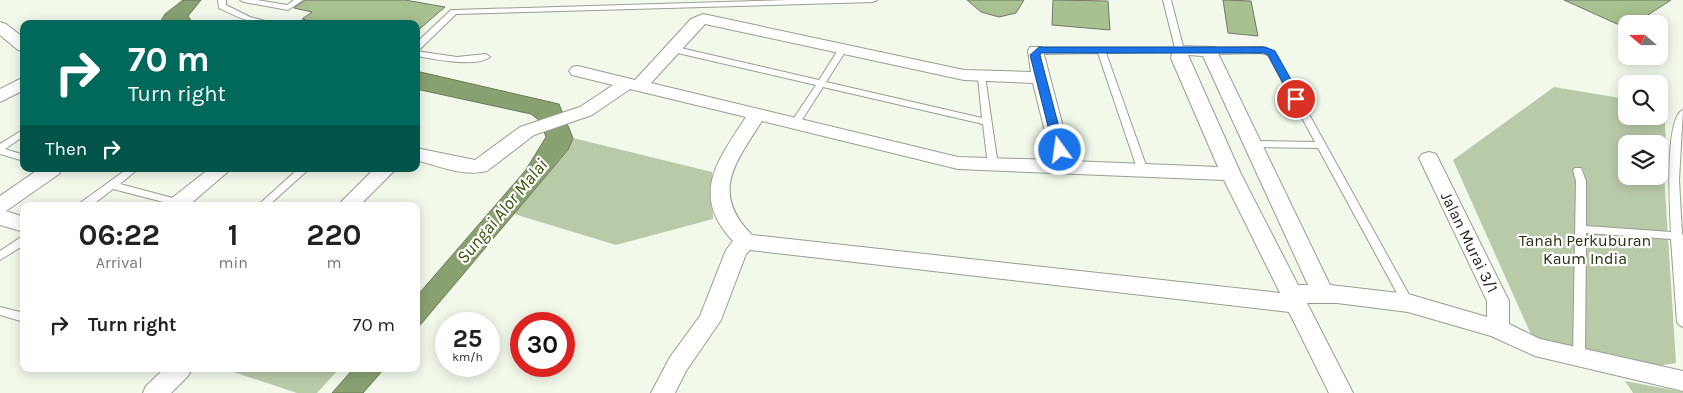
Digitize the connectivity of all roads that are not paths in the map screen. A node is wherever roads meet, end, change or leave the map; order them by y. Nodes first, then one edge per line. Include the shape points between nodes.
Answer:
1 (222, 0) edge
2 (244, 0) edge
3 (299, 0) edge
4 (873, 0) edge
5 (1167, 0) edge
6 (256, 20) edge
7 (0, 27) edge
8 (20, 43) edge
9 (420, 44) edge
10 (843, 48) junction
11 (672, 49) junction
12 (1100, 50) junction
13 (1180, 50) junction
14 (1036, 51) joint
15 (1209, 51) junction
16 (420, 55) edge
17 (486, 57) dead end
18 (578, 71) dead end
19 (982, 78) junction
20 (1041, 78) junction
21 (20, 84) edge
22 (821, 84) junction
23 (633, 85) junction
24 (0, 97) edge
25 (1683, 113) edge
26 (757, 114) junction
27 (986, 122) junction
28 (796, 124) junction
29 (20, 135) edge
30 (1254, 144) junction
31 (1322, 145) junction
32 (0, 150) edge
33 (420, 155) edge
34 (20, 157) edge
35 (1430, 158) dead end
36 (993, 166) junction
37 (1064, 168) junction
38 (1578, 170) dead end
39 (1143, 171) junction
40 (48, 172) edge
41 (129, 172) edge
42 (217, 172) edge
43 (301, 172) edge
44 (383, 172) edge
45 (1231, 174) junction
46 (112, 185) junction
47 (89, 202) edge
48 (171, 202) edge
49 (180, 202) edge
50 (267, 202) edge
51 (351, 202) edge
52 (0, 206) edge
53 (0, 217) edge
54 (20, 224) edge
55 (1580, 229) junction
56 (1678, 236) junction
57 (20, 241) edge
58 (746, 242) junction
59 (0, 256) edge
60 (1323, 293) junction
61 (1294, 299) junction
62 (1408, 303) junction
63 (0, 310) edge
64 (20, 317) edge
65 (1683, 322) edge
66 (1498, 329) junction
67 (1580, 357) junction
68 (175, 372) edge
69 (1683, 380) edge
70 (155, 393) edge
71 (663, 393) edge
72 (1341, 393) edge

1 - 6 lane via 222,6
2 - 3 lane via 288,8
4 - 9 lane via 454,12
5 - 13 lane
7 - 8 street
10 - 11 street via 703,19
10 - 19 street
10 - 22 lane
11 - 22 lane
11 - 23 street
12 - 13 lane
12 - 14 lane
12 - 39 lane
13 - 15 street
13 - 45 street via 1179,58
14 - 20 street
15 - 30 street
15 - 31 lane via 1270,52
16 - 17 lane via 458,60
18 - 23 street
19 - 20 street
19 - 27 lane
20 - 37 street
21 - 24 street
22 - 27 lane
22 - 28 lane
23 - 26 street
23 - 33 street via 586,111 527,131 480,166 473,168
25 - 56 lane via 1675,142 1672,174
26 - 28 street
26 - 58 street via 723,169 720,181 725,221
27 - 36 lane
28 - 36 street via 958,164
29 - 32 lane
30 - 31 lane
30 - 60 street
31 - 62 lane
32 - 34 lane
35 - 66 street, Jalan Murai 3/1 via 1498,300
36 - 37 street
37 - 39 street
38 - 55 lane via 1581,181
39 - 45 street
40 - 52 street
41 - 46 lane
42 - 49 street
43 - 50 lane
44 - 51 street
45 - 61 street
46 - 47 lane
46 - 48 lane
53 - 54 street
55 - 56 lane
55 - 67 lane
56 - 65 lane
57 - 59 lane
58 - 61 street
58 - 71 street via 737,250 710,320 678,364
60 - 61 street
60 - 62 street
61 - 72 street
62 - 66 street
63 - 64 lane
66 - 67 street via 1525,344
67 - 69 street
68 - 70 street

